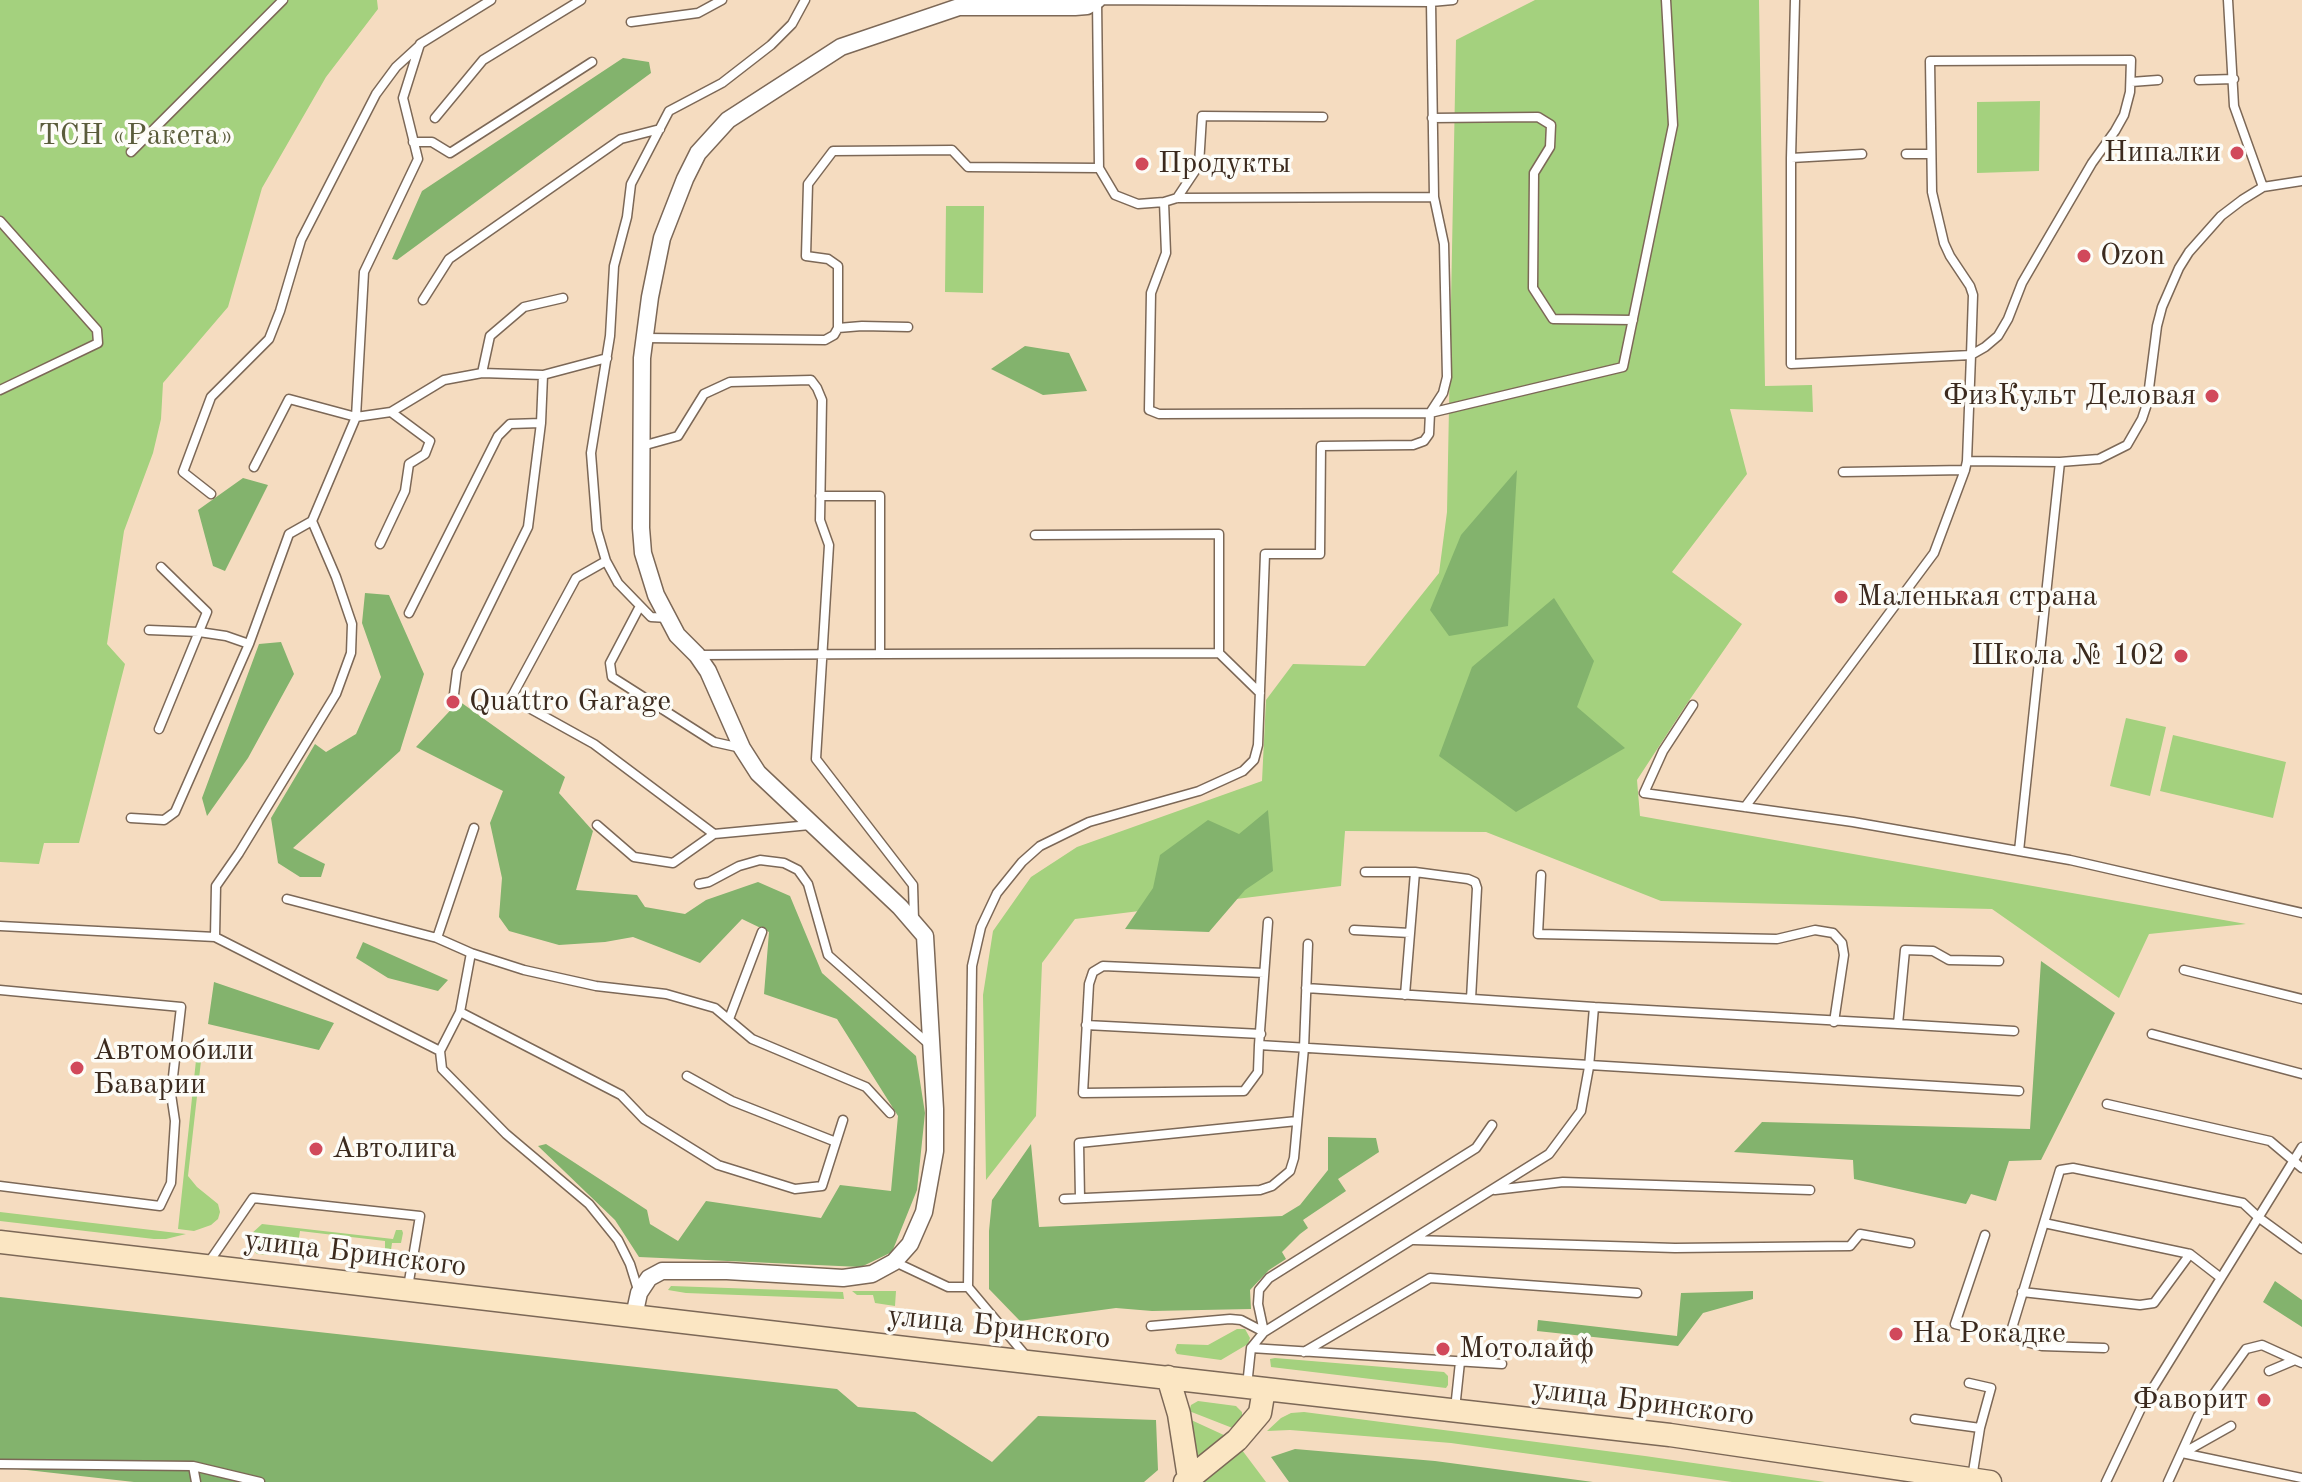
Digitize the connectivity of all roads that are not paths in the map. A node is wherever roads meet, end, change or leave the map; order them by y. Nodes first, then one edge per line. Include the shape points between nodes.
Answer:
1 (283, 0) edge
2 (491, 0) edge
3 (581, 0) edge
4 (722, 0) edge
5 (805, 0) edge
6 (1097, 0) edge
7 (1453, 0) edge
8 (1666, 0) edge
9 (1795, 0) edge
10 (2228, 0) edge
11 (1431, 2) junction
12 (631, 22) dead end
13 (420, 44) junction
14 (592, 62) dead end
15 (2234, 79) junction
16 (2158, 80) dead end
17 (2199, 80) dead end
18 (2131, 82) junction
19 (1323, 117) dead end
20 (435, 118) dead end
21 (1432, 118) junction
22 (660, 129) junction
23 (413, 142) junction
24 (131, 152) dead end
25 (1862, 154) dead end
26 (1906, 154) dead end
27 (1931, 154) junction
28 (1791, 158) junction
29 (1099, 168) junction
30 (2302, 181) edge
31 (2263, 187) junction
32 (1434, 197) junction
33 (1177, 198) junction
34 (1164, 202) junction
35 (0, 221) edge
36 (563, 298) dead end
37 (423, 300) dead end
38 (1633, 320) junction
39 (908, 327) dead end
40 (838, 328) junction
41 (645, 338) junction
42 (1971, 355) junction
43 (607, 358) junction
44 (482, 373) junction
45 (543, 375) junction
46 (0, 390) edge
47 (391, 412) junction
48 (1430, 413) junction
49 (356, 417) junction
50 (541, 423) junction
51 (642, 446) junction
52 (2060, 462) junction
53 (1966, 465) junction
54 (254, 467) dead end
55 (1843, 472) dead end
56 (211, 494) dead end
57 (820, 496) junction
58 (312, 521) junction
59 (1035, 535) dead end
60 (380, 544) dead end
61 (606, 561) junction
62 (161, 567) dead end
63 (640, 606) junction
64 (409, 613) dead end
65 (668, 619) junction
66 (149, 630) dead end
67 (199, 632) junction
68 (249, 644) junction
69 (1219, 653) junction
70 (822, 654) junction
71 (880, 654) junction
72 (697, 655) junction
73 (1260, 693) junction
74 (453, 702) dead end
75 (1693, 705) dead end
76 (159, 729) dead end
77 (742, 748) junction
78 (1745, 807) junction
79 (131, 818) dead end
80 (814, 824) junction
81 (597, 825) dead end
82 (474, 828) dead end
83 (714, 834) junction
84 (2019, 851) junction
85 (1365, 872) dead end
86 (1415, 872) junction
87 (1541, 875) dead end
88 (699, 884) dead end
89 (287, 899) dead end
90 (2302, 913) edge
91 (1268, 922) dead end
92 (914, 923) junction
93 (0, 926) edge
94 (1354, 930) dead end
95 (762, 932) dead end
96 (1410, 933) junction
97 (215, 937) junction
98 (437, 938) junction
99 (1308, 944) dead end
100 (471, 953) junction
101 (1999, 961) dead end
102 (2184, 970) dead end
103 (1264, 973) junction
104 (1306, 988) junction
105 (0, 990) edge
106 (1405, 995) junction
107 (1471, 999) junction
108 (2302, 999) edge
109 (1594, 1007) junction
110 (460, 1012) junction
111 (729, 1019) junction
112 (1834, 1022) junction
113 (1898, 1024) junction
114 (1086, 1025) junction
115 (2014, 1031) dead end
116 (1261, 1034) junction
117 (2152, 1034) dead end
118 (1259, 1045) junction
119 (931, 1047) junction
120 (1304, 1048) junction
121 (440, 1051) junction
122 (1589, 1067) junction
123 (2302, 1074) edge
124 (687, 1076) dead end
125 (2019, 1091) dead end
126 (2107, 1104) dead end
127 (890, 1113) dead end
128 (843, 1120) dead end
129 (1297, 1121) junction
130 (1492, 1125) dead end
131 (836, 1142) junction
132 (2302, 1147) edge
133 (2293, 1161) junction
134 (2302, 1168) edge
135 (0, 1186) edge
136 (1810, 1190) dead end
137 (1490, 1191) junction
138 (1080, 1198) junction
139 (1064, 1199) dead end
140 (2258, 1217) junction
141 (2044, 1223) junction
142 (1985, 1235) dead end
143 (1414, 1240) junction
144 (0, 1242) edge
145 (1910, 1243) dead end
146 (2302, 1249) edge
147 (2190, 1254) junction
148 (894, 1262) junction
149 (206, 1266) junction
150 (2221, 1278) junction
151 (968, 1287) junction
152 (407, 1290) junction
153 (2022, 1292) junction
154 (639, 1293) junction
155 (1637, 1293) dead end
156 (634, 1316) junction
157 (1151, 1326) dead end
158 (1264, 1332) junction
159 (2009, 1338) junction
160 (1251, 1348) junction
161 (2104, 1348) dead end
162 (1304, 1352) junction
163 (1031, 1362) junction
164 (1460, 1362) junction
165 (2299, 1362) edge
166 (1502, 1364) dead end
167 (2269, 1371) dead end
168 (1168, 1377) junction
169 (1969, 1383) dead end
170 (1256, 1388) junction
171 (1455, 1410) junction
172 (1915, 1419) dead end
173 (2231, 1426) dead end
174 (1980, 1428) junction
175 (2182, 1453) junction
176 (0, 1464) edge
177 (193, 1466) junction
178 (2302, 1478) edge
179 (1187, 1480) edge
180 (1981, 1480) edge
181 (196, 1482) edge
182 (260, 1482) edge
183 (2106, 1482) edge
184 (2168, 1482) edge

1 - 24 lane
2 - 13 lane
3 - 20 lane via 483,60
4 - 12 lane via 698,13
5 - 22 lane via 792,24 771,45 722,83 669,111
6 - 11 lane
6 - 29 lane
6 - 41 street via 1075,7 959,7 841,47 728,120 698,153 673,209 662,238
7 - 11 lane
8 - 38 lane via 1673,125
9 - 28 lane
10 - 15 lane
11 - 21 lane
13 - 23 lane via 403,98
13 - 56 lane via 376,94 314,214 269,339 211,397 183,472
14 - 23 lane via 450,153 432,142
15 - 17 lane
15 - 31 lane via 2234,106
16 - 18 lane
18 - 27 lane via 2131,60 1930,61
18 - 42 lane via 2124,115 2022,283 2008,319 1998,336
19 - 33 lane via 1202,116 1199,165
21 - 32 lane
21 - 38 lane via 1538,117 1551,125 1550,147 1534,173 1533,288 1553,319
22 - 37 lane via 621,139 449,259
22 - 43 lane via 631,184 614,266
23 - 49 lane via 418,159 364,272
25 - 28 lane
26 - 27 lane
27 - 42 lane via 1939,228 1973,295
28 - 42 lane via 1791,364
29 - 34 lane via 1115,195 1138,204
29 - 40 lane via 968,167 952,150 833,151 808,184 806,256 838,266
30 - 31 lane
31 - 52 lane via 2221,216 2179,268 2157,326 2147,404 2127,445 2099,459
32 - 33 lane
32 - 48 lane via 1444,244 1447,377
33 - 34 lane
34 - 48 lane via 1166,253 1151,293 1149,410
35 - 46 lane via 97,330 98,343
36 - 44 lane via 524,307 490,336
38 - 48 lane via 1623,367
39 - 40 lane
40 - 41 lane via 825,340
41 - 51 street
42 - 53 lane
43 - 45 lane
43 - 61 lane via 591,453 597,530
44 - 45 lane
44 - 47 lane via 444,380
45 - 50 lane
47 - 49 lane
47 - 60 lane via 430,441 425,454 409,464 405,491
48 - 73 lane via 1429,434 1413,445 1321,446 1320,554 1265,554
49 - 54 lane via 289,399
49 - 58 lane
50 - 64 lane via 510,424 498,436
50 - 74 lane via 528,527 457,671
51 - 57 lane via 678,436 704,394 730,382 811,380 822,400
51 - 65 street via 643,553
52 - 53 lane
52 - 84 lane
53 - 55 lane
53 - 78 lane via 1934,553
57 - 70 lane via 820,520 829,545
57 - 71 lane via 880,496
58 - 68 lane via 289,534
58 - 97 lane via 352,624 351,653 336,694 216,886
59 - 69 lane via 1219,534
61 - 63 lane
61 - 83 lane via 576,578 510,703 594,744
62 - 67 lane via 207,612
63 - 65 lane via 651,617
63 - 77 lane via 610,663 612,677 714,742
65 - 72 street
66 - 67 lane
67 - 68 lane
67 - 76 lane
68 - 79 lane via 175,812 164,820
69 - 71 lane
69 - 73 lane
70 - 71 lane
70 - 72 lane
70 - 92 lane via 816,759 913,885
72 - 77 street
73 - 151 lane via 1258,745 1254,760 1243,771 1199,791 1089,822 1040,846 997,893 981,927 972,966
75 - 78 lane via 1644,793
77 - 80 street via 758,773
78 - 84 lane
80 - 83 lane
80 - 92 street
81 - 83 lane via 634,857 673,863
82 - 98 lane
84 - 90 lane
85 - 86 lane
86 - 96 lane
86 - 107 lane via 1475,882
87 - 112 lane via 1538,934 1777,939 1815,930 1833,933 1844,955
88 - 119 lane via 760,860 798,870 808,884 828,955
89 - 98 lane
91 - 103 lane
92 - 119 street via 925,936
93 - 97 lane
94 - 96 lane
95 - 111 lane
96 - 106 lane
97 - 121 lane
98 - 100 lane
99 - 104 lane
100 - 110 lane
100 - 111 lane via 596,986 666,994 715,1008
101 - 113 lane via 1949,960 1933,951 1905,950
102 - 108 lane
103 - 114 lane via 1103,966 1093,972 1089,984
103 - 116 lane
104 - 106 lane
104 - 120 lane
105 - 135 lane via 181,1007 171,1094 171,1183 160,1206
106 - 107 lane
107 - 109 lane
109 - 112 lane
109 - 122 lane
110 - 121 lane
110 - 131 lane via 621,1095 644,1119 718,1165 795,1189 822,1186
111 - 127 lane via 752,1039 866,1087
112 - 113 lane
113 - 115 lane
114 - 116 lane
114 - 118 lane via 1083,1093 1244,1091 1258,1072
116 - 118 lane
117 - 123 lane
118 - 120 lane
119 - 148 street via 935,1151 930,1189 910,1244
120 - 122 lane
120 - 129 lane
121 - 154 lane via 442,1069 506,1134 589,1204 618,1240
122 - 125 lane
122 - 137 lane via 1581,1111 1549,1154
124 - 131 lane via 732,1101
126 - 133 lane via 2270,1141
128 - 131 lane
129 - 138 lane via 1290,1171 1272,1186
129 - 138 lane via 1079,1143
130 - 158 lane via 1476,1148 1269,1278 1259,1290
132 - 133 lane
133 - 134 lane
133 - 140 lane
136 - 137 lane via 1563,1182
137 - 143 lane
138 - 139 lane
140 - 141 lane via 2243,1203 2073,1168 2060,1170
140 - 146 lane
140 - 150 lane
141 - 147 lane
141 - 153 lane
142 - 159 lane via 1955,1324
143 - 145 lane via 1675,1248 1850,1246 1860,1234
143 - 158 lane
144 - 149 main road, улица Бринского
147 - 150 lane
147 - 153 lane via 2154,1303
148 - 151 lane via 948,1287
148 - 154 street via 872,1274 843,1278 662,1271
149 - 152 main road, улица Бринского
149 - 152 lane via 253,1198 420,1216
150 - 183 lane via 2143,1404
151 - 163 lane
152 - 156 main road, улица Бринского
153 - 159 lane
154 - 156 street
155 - 162 lane via 1430,1278
156 - 163 main road, улица Бринского
157 - 158 lane via 1230,1319
158 - 160 lane
159 - 161 lane via 2042,1346
160 - 162 lane
160 - 170 lane
162 - 164 lane
163 - 168 main road, улица Бринского
164 - 166 lane
164 - 171 lane
165 - 167 lane
165 - 175 lane via 2262,1345 2246,1349 2198,1416
168 - 170 main road, улица Бринского
168 - 179 main road via 1179,1414
169 - 174 lane via 1991,1388
170 - 171 main road, улица Бринского
170 - 179 main road via 1260,1413 1237,1440
171 - 180 main road, улица Бринского
172 - 174 lane
173 - 175 lane
174 - 180 lane
175 - 178 lane
175 - 184 lane
176 - 177 lane
177 - 181 lane
177 - 182 lane

